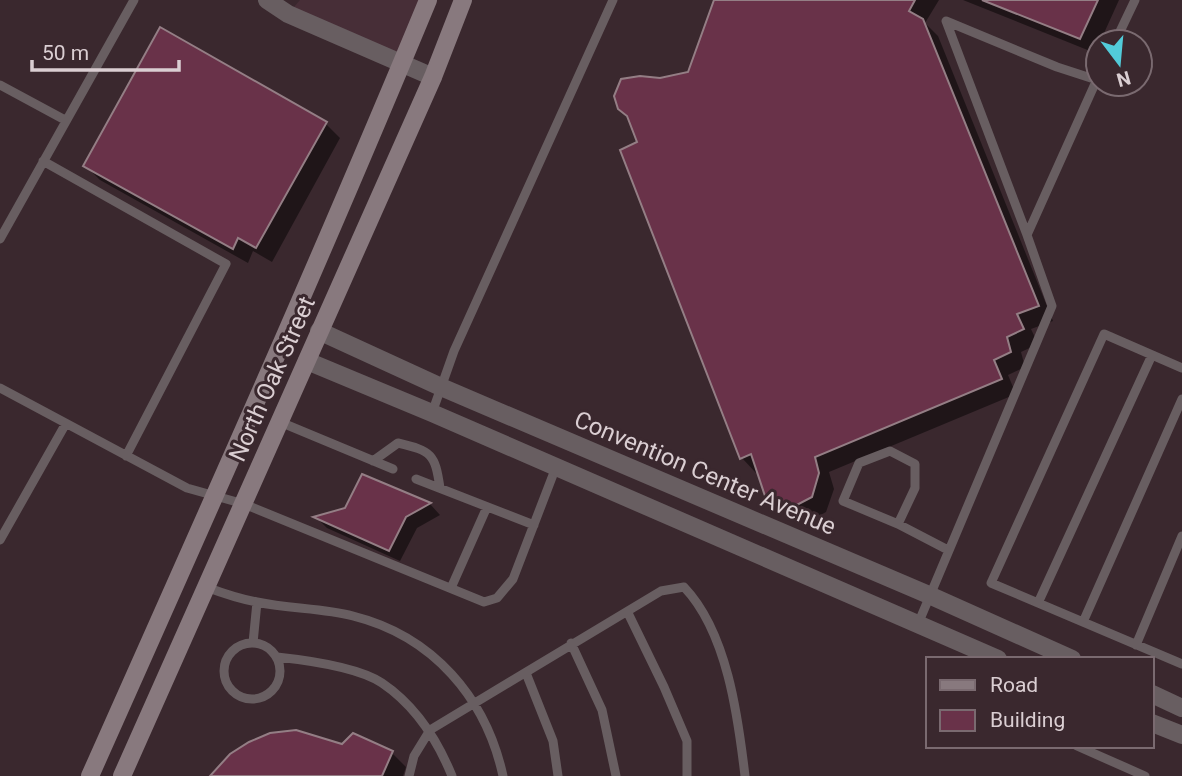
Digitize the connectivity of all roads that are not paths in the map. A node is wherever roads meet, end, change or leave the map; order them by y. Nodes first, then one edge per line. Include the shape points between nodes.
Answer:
1 (134, 0) edge
2 (267, 0) edge
3 (428, 0) edge
4 (463, 0) edge
5 (613, 0) edge
6 (1135, 0) edge
7 (1122, 28) edge
8 (402, 64) junction
9 (1084, 74) edge
10 (433, 77) junction
11 (0, 85) edge
12 (1088, 98) edge
13 (65, 120) junction
14 (43, 161) junction
15 (1027, 235) junction
16 (0, 239) edge
17 (319, 331) junction
18 (1152, 355) junction
19 (307, 361) junction
20 (1182, 368) edge
21 (441, 387) junction
22 (0, 388) edge
23 (1182, 399) edge
24 (432, 413) junction
25 (280, 422) junction
26 (65, 425) junction
27 (126, 456) junction
28 (373, 461) junction
29 (556, 467) junction
30 (393, 469) dead end
31 (416, 479) dead end
32 (440, 488) junction
33 (214, 495) junction
34 (244, 504) junction
35 (487, 507) junction
36 (898, 524) junction
37 (534, 525) junction
38 (1182, 536) edge
39 (0, 540) edge
40 (948, 550) junction
41 (206, 587) junction
42 (451, 588) junction
43 (929, 595) junction
44 (257, 603) junction
45 (1038, 603) junction
46 (628, 613) junction
47 (1083, 622) junction
48 (918, 624) junction
49 (253, 643) junction
50 (571, 643) junction
51 (1136, 645) junction
52 (277, 657) junction
53 (993, 657) edge
54 (1068, 657) edge
55 (1182, 664) edge
56 (526, 673) junction
57 (1154, 696) edge
58 (476, 703) junction
59 (1182, 708) edge
60 (1154, 724) edge
61 (430, 730) junction
62 (1182, 735) edge
63 (1082, 748) edge
64 (90, 776) edge
65 (122, 776) edge
66 (409, 776) edge
67 (452, 776) edge
68 (503, 776) edge
69 (558, 776) edge
70 (616, 776) edge
71 (687, 776) edge
72 (745, 776) edge
73 (1145, 776) edge

1 - 13 lane
2 - 8 street via 288,14
3 - 8 main road, North Oak Street
4 - 10 main road, North Oak Street
5 - 21 lane
6 - 7 lane
8 - 10 street
8 - 33 main road, North Oak Street
9 - 15 lane via 946,21
10 - 17 main road, North Oak Street
11 - 13 lane
12 - 15 lane
13 - 14 lane
14 - 16 lane
14 - 27 lane via 226,264
15 - 40 lane via 1052,306
17 - 19 main road, North Oak Street
17 - 21 street, Convention Center Avenue
18 - 20 lane
18 - 45 lane
18 - 45 lane via 1104,334 990,583
19 - 24 street
19 - 25 main road, North Oak Street
21 - 24 lane
21 - 43 street, Convention Center Avenue
22 - 26 lane
23 - 47 lane
24 - 29 street
25 - 28 lane
25 - 34 main road, North Oak Street
26 - 27 lane
26 - 39 lane
27 - 33 lane via 187,488
28 - 30 lane
28 - 32 lane via 398,443 412,447 429,454 436,463
29 - 37 lane
29 - 48 street
31 - 32 lane
32 - 35 lane
33 - 34 lane
33 - 64 main road, North Oak Street
34 - 41 main road, North Oak Street
34 - 42 lane
35 - 37 lane
35 - 42 lane
36 - 36 lane via 915,488 915,464 890,452 859,463 843,501
36 - 40 lane
37 - 42 lane via 513,579 497,598 484,601
38 - 51 lane
40 - 43 lane
41 - 44 lane
41 - 65 main road, North Oak Street
43 - 48 lane
43 - 54 street, Convention Center Avenue
44 - 49 lane
44 - 58 lane via 354,616 398,632 443,663
45 - 47 lane
46 - 50 lane
46 - 71 lane via 687,741
46 - 72 lane via 661,591 684,587 698,602 728,671
47 - 51 lane
48 - 53 street
49 - 52 lane
49 - 52 lane via 236,649 225,664 226,682 238,696 256,699 272,692 281,675
50 - 56 lane
50 - 70 lane via 602,710
51 - 55 lane
52 - 61 lane via 342,668 380,681
56 - 58 lane
56 - 69 lane via 553,741
57 - 59 street
58 - 61 lane
58 - 68 lane
60 - 62 street
61 - 66 lane via 414,756
61 - 67 lane
63 - 73 lane

